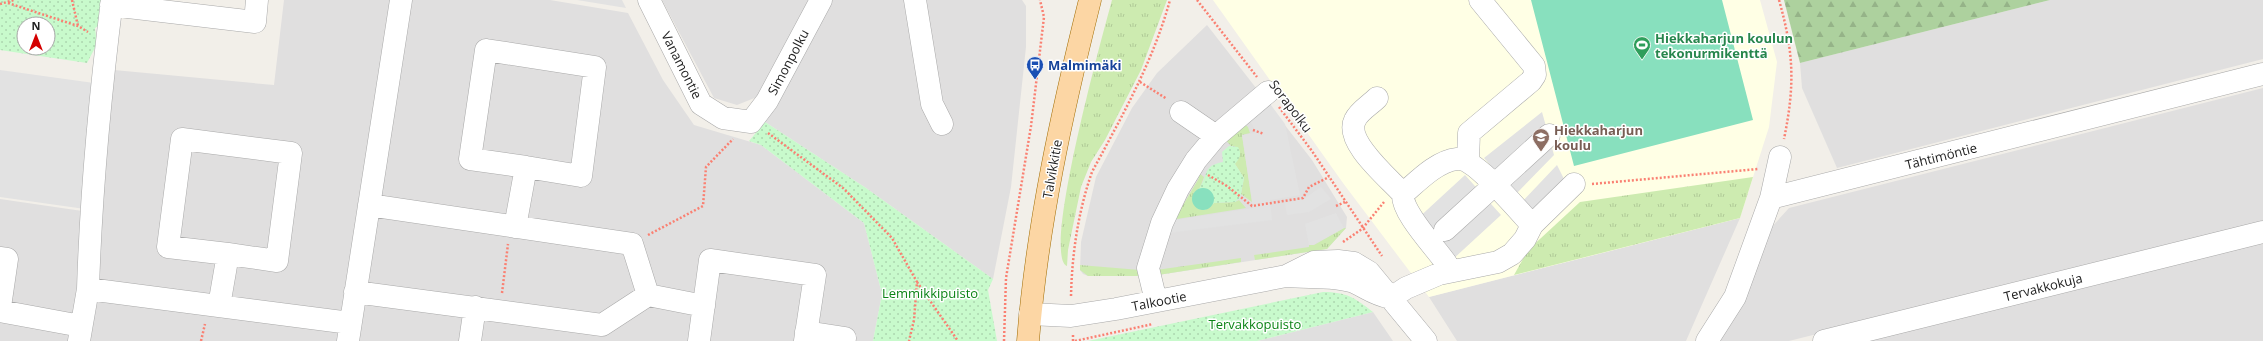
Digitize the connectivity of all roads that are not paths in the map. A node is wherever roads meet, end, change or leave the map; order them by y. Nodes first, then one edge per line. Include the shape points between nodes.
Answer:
1 (257, 0) edge
2 (401, 0) edge
3 (649, 0) edge
4 (821, 0) edge
5 (914, 0) edge
6 (1090, 0) edge
7 (1480, 0) edge
8 (112, 3) edge
9 (156, 5) edge
10 (206, 8) edge
11 (2263, 74) edge
12 (1268, 92) road end
13 (1377, 98) dead end
14 (1177, 107) road end
15 (750, 122) joint
16 (942, 124) dead end
17 (1549, 135) dead end
18 (1216, 136) junction
19 (1468, 160) junction
20 (1779, 163) road end
21 (526, 167) junction
22 (1574, 184) road end
23 (1494, 185) junction
24 (1403, 194) junction
25 (1771, 198) junction
26 (369, 205) junction
27 (1532, 225) junction
28 (513, 226) junction
29 (1445, 230) dead end
30 (2263, 232) edge
31 (228, 254) junction
32 (0, 258) edge
33 (1448, 272) junction
34 (88, 289) junction
35 (355, 292) junction
36 (648, 295) junction
37 (1391, 298) junction
38 (1156, 301) junction
39 (220, 306) junction
40 (704, 306) junction
41 (475, 307) junction
42 (0, 308) edge
43 (0, 311) edge
44 (1030, 314) junction
45 (349, 332) edge
46 (80, 334) edge
47 (806, 336) edge
48 (845, 338) dead end
49 (470, 341) edge
50 (699, 341) edge
51 (1028, 341) edge
52 (1426, 341) edge
53 (1707, 341) edge
54 (1824, 341) edge

1 - 10 street via 254,22
2 - 26 street
3 - 15 street, Vanamontie via 701,104 723,118
4 - 15 street, Simonpolku via 767,101
5 - 16 street via 932,104
6 - 44 main road, Talvikkitie via 1065,98 1038,250
7 - 19 street via 1534,66 1535,75 1531,82 1469,133
8 - 9 street
8 - 34 street via 100,93 90,206
9 - 10 street
11 - 25 street, Tähtimöntie
12 - 18 street
13 - 24 street via 1354,121 1354,133 1358,145
14 - 18 street
17 - 23 street
18 - 38 street via 1178,189 1162,223 1148,268
19 - 23 street
19 - 24 street via 1458,158 1442,164
20 - 25 street
21 - 21 street via 470,159 486,50 595,67 581,176
21 - 28 street
22 - 27 street
23 - 27 street
23 - 29 street
24 - 33 street via 1406,210 1446,263
25 - 53 street via 1735,297
26 - 28 street
26 - 35 street
27 - 33 street via 1525,239 1512,254 1498,262
28 - 36 street via 632,244
30 - 54 street, Tervakkokuja
31 - 31 street via 168,247 182,139 291,153 277,261
31 - 39 street
32 - 42 street via 7,259
33 - 37 street via 1406,288
34 - 39 street
34 - 46 street
35 - 41 street
35 - 45 street
36 - 40 street
36 - 41 street via 602,325
37 - 38 street, Talkootie via 1374,295 1354,282 1333,278 1286,276
37 - 52 street
38 - 44 street, Talkootie via 1071,316
39 - 45 street
40 - 47 street via 710,260 815,275
40 - 50 street
41 - 49 street
43 - 46 street
44 - 51 main road, Talvikkitie
47 - 48 street

